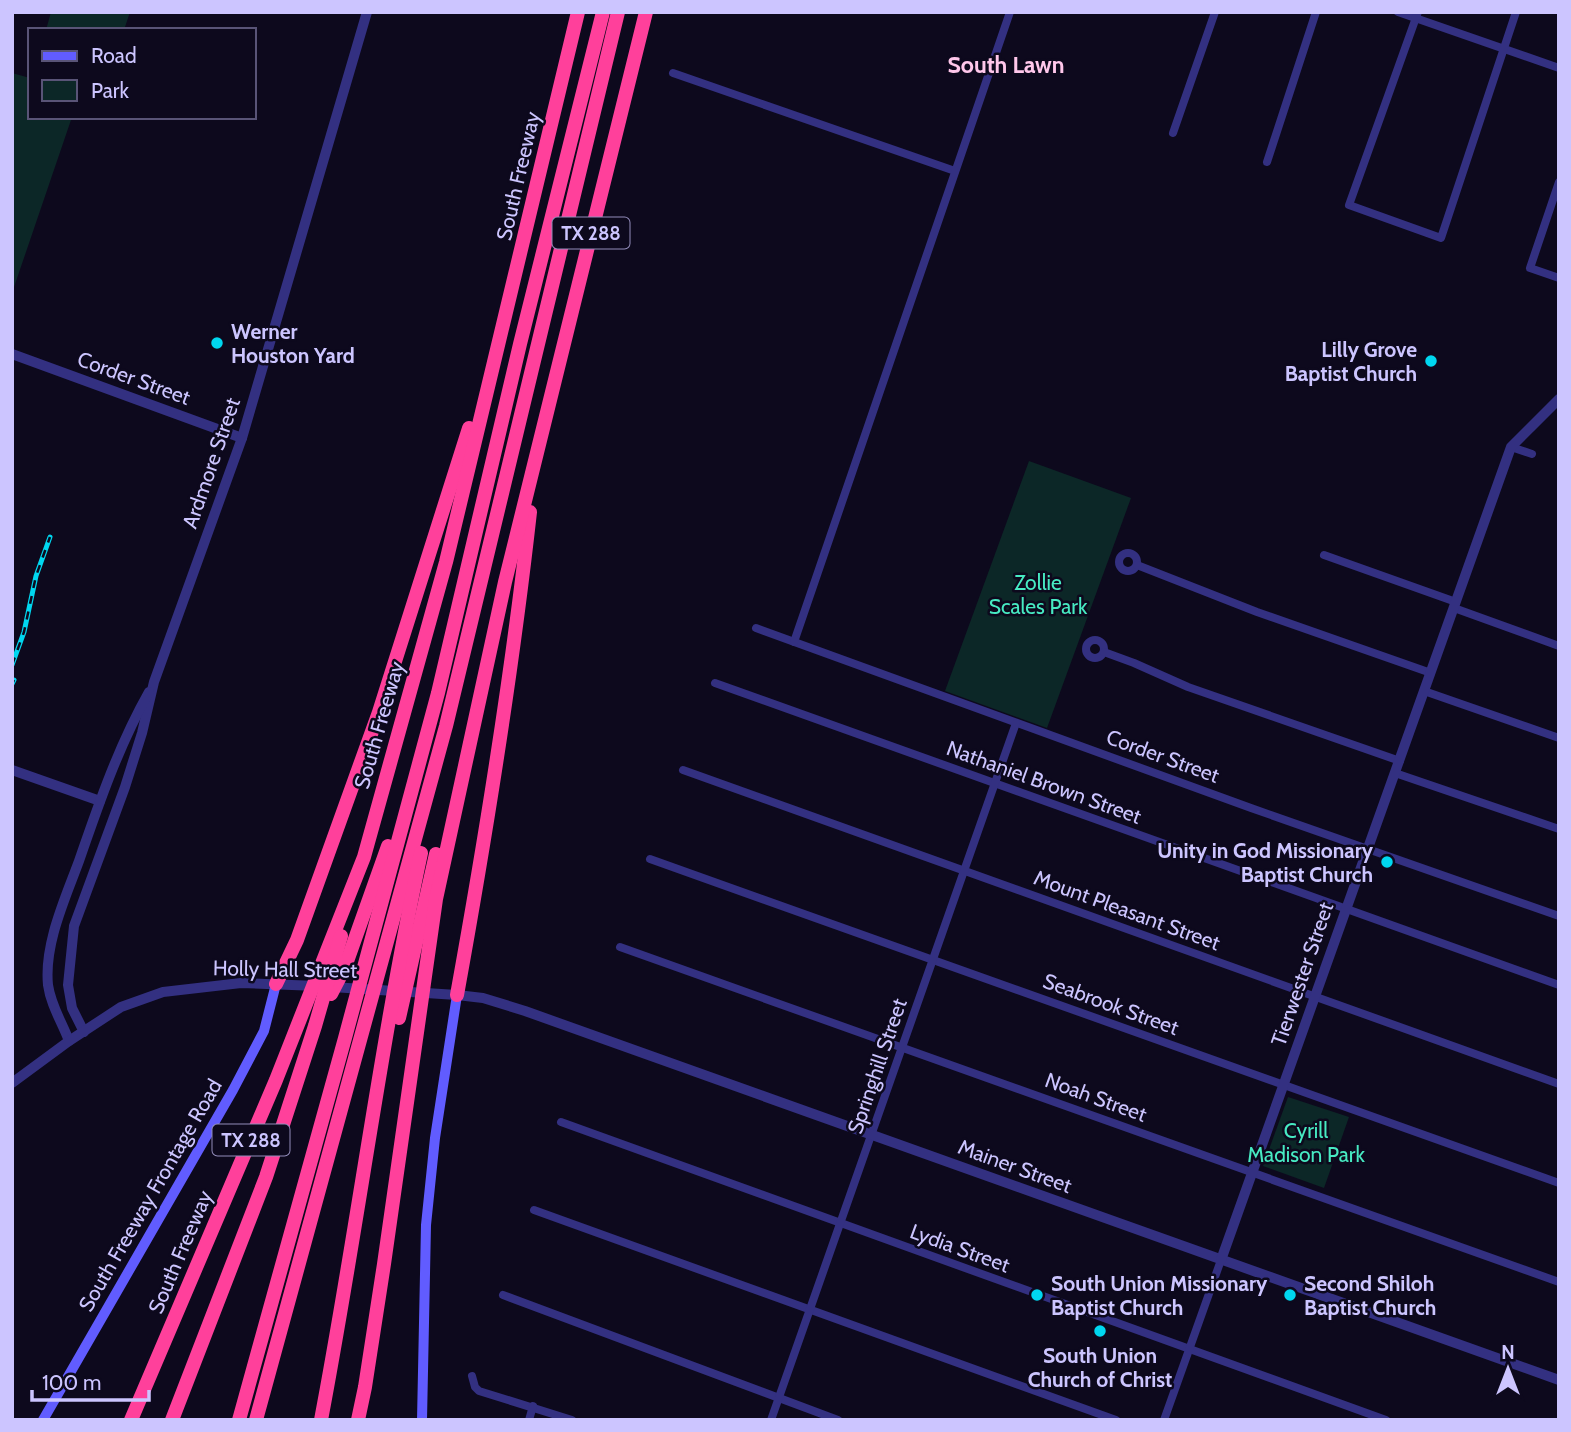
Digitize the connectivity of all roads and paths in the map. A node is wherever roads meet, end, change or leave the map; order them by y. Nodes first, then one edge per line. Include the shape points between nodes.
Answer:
1 (367, 12) edge
2 (578, 12) edge
3 (603, 12) edge
4 (618, 12) edge
5 (646, 12) edge
6 (1010, 12) edge
7 (1215, 12) edge
8 (1316, 12) edge
9 (1398, 12) edge
10 (1516, 12) edge
11 (1417, 15) edge
12 (1503, 48) junction
13 (1559, 68) edge
14 (673, 74) dead end
15 (1173, 133) dead end
16 (1267, 162) dead end
17 (955, 171) junction
18 (1559, 182) edge
19 (1559, 278) edge
20 (504, 316) junction
21 (12, 354) edge
22 (1559, 399) edge
23 (242, 438) junction
24 (1511, 447) junction
25 (1532, 454) dead end
26 (536, 455) junction
27 (1324, 555) dead end
28 (1137, 565) dead end
29 (1455, 605) junction
30 (756, 628) dead end
31 (794, 642) junction
32 (1559, 646) edge
33 (1104, 652) dead end
34 (1431, 673) junction
35 (154, 682) junction
36 (715, 683) dead end
37 (1424, 691) junction
38 (438, 693) junction
39 (474, 722) junction
40 (1016, 723) junction
41 (1559, 738) edge
42 (1400, 761) junction
43 (683, 770) dead end
44 (12, 771) edge
45 (1395, 773) junction
46 (995, 783) junction
47 (100, 801) junction
48 (424, 810) junction
49 (1559, 830) edge
50 (1368, 848) junction
51 (364, 857) junction
52 (650, 859) dead end
53 (964, 871) junction
54 (1345, 909) junction
55 (1559, 916) edge
56 (58, 924) junction
57 (73, 929) junction
58 (620, 947) dead end
59 (933, 959) junction
60 (276, 984) junction
61 (1559, 985) edge
62 (451, 995) junction
63 (1314, 996) junction
64 (315, 1026) junction
65 (84, 1032) junction
66 (69, 1041) junction
67 (902, 1046) junction
68 (12, 1083) edge
69 (1284, 1084) junction
70 (1559, 1084) edge
71 (561, 1122) dead end
72 (372, 1129) junction
73 (871, 1135) junction
74 (1252, 1172) junction
75 (1559, 1182) edge
76 (534, 1210) dead end
77 (840, 1223) junction
78 (1221, 1260) junction
79 (1559, 1282) edge
80 (503, 1295) dead end
81 (810, 1309) junction
82 (1188, 1349) junction
83 (198, 1352) junction
84 (472, 1376) dead end
85 (1559, 1380) edge
86 (778, 1398) junction
87 (533, 1406) junction
88 (323, 1417) edge
89 (43, 1420) edge
90 (131, 1420) edge
91 (164, 1420) edge
92 (172, 1420) edge
93 (239, 1420) edge
94 (256, 1420) edge
95 (358, 1420) edge
96 (422, 1420) edge
97 (529, 1420) edge
98 (572, 1420) edge
99 (771, 1420) edge
100 (838, 1420) edge
101 (1116, 1420) edge
102 (1164, 1420) edge
103 (1386, 1420) edge

1 - 23 street, Ardmore Street
2 - 20 highway, South Freeway / TX 288
3 - 38 highway
4 - 48 highway
5 - 26 highway, TX 288
6 - 17 street
7 - 15 street
8 - 16 street
9 - 11 street
10 - 12 street
11 - 12 street
11 - 12 street via 1349,205 1440,238
12 - 13 street
14 - 17 street
17 - 31 street
18 - 19 street via 1530,268
20 - 51 highway, South Freeway / TX 288 via 446,562
20 - 60 highway via 387,687 297,940
21 - 23 street, Corder Street
22 - 24 street, Tierwester Street
23 - 35 street, Ardmore Street
24 - 25 street
24 - 29 street, Tierwester Street
26 - 39 highway, TX 288
26 - 62 highway via 521,596 474,899
27 - 29 street
28 - 34 street
29 - 32 street
29 - 34 street, Tierwester Street
30 - 31 street, Corder Street
31 - 40 street, Corder Street
33 - 42 street via 1188,687
34 - 37 street, Tierwester Street
35 - 47 street, Ardmore Street via 130,725
35 - 57 street, Ardmore Street via 129,775
36 - 46 street, Nathaniel Brown Street
37 - 41 street
37 - 42 street, Tierwester Street
38 - 64 highway via 425,715 398,817 356,939
38 - 93 highway
39 - 72 highway via 438,849
39 - 95 highway, TX 288 via 436,899
40 - 46 street, Springhill Street
40 - 50 street, Corder Street
42 - 45 street, Tierwester Street
43 - 53 street, Mount Pleasant Street
44 - 47 street
45 - 49 street
45 - 50 street, Tierwester Street
46 - 53 street, Springhill Street
46 - 54 street, Nathaniel Brown Street
47 - 56 street, Ardmore Street
48 - 72 highway via 423,846 398,961
48 - 94 highway
50 - 54 street, Tierwester Street
50 - 55 street, Corder Street
51 - 64 highway
51 - 90 highway, South Freeway / TX 288 via 276,1080
52 - 59 street, Seabrook Street
53 - 59 street, Springhill Street
53 - 63 street, Mount Pleasant Street
54 - 61 street, Nathaniel Brown Street
54 - 63 street, Tierwester Street
56 - 57 street
56 - 66 street, Ardmore Street via 48,960 48,987
57 - 65 street, Ardmore Street via 68,985 72,1008
58 - 67 street, Noah Street
59 - 67 street, Springhill Street
59 - 69 street, Seabrook Street
60 - 62 street, Holly Hall Street
60 - 65 street, Holly Hall Street via 163,992 121,1007
60 - 89 main road, South Freeway Frontage Road via 264,1031 233,1090
62 - 73 street, Mainer Street via 526,1010
62 - 96 main road via 426,1225
63 - 69 street, Tierwester Street
63 - 70 street, Mount Pleasant Street
64 - 83 highway via 266,1177
65 - 66 street, Holly Hall Street
66 - 68 street, Holly Hall Street
67 - 73 street, Springhill Street
67 - 74 street, Noah Street
69 - 74 street, Tierwester Street
69 - 75 street, Seabrook Street
71 - 77 street, Lydia Street
72 - 88 highway
73 - 77 street, Springhill Street
73 - 78 street, Mainer Street
74 - 78 street, Tierwester Street
74 - 79 street, Noah Street
76 - 81 street
77 - 81 street, Springhill Street
77 - 82 street, Lydia Street
78 - 82 street, Tierwester Street
78 - 85 street, Mainer Street
80 - 86 street
81 - 86 street, Springhill Street
81 - 101 street
82 - 102 street, Tierwester Street
82 - 103 street, Lydia Street
83 - 91 highway
83 - 92 highway
84 - 87 street via 479,1391
86 - 99 street, Springhill Street
86 - 100 street
87 - 97 street
87 - 98 street

